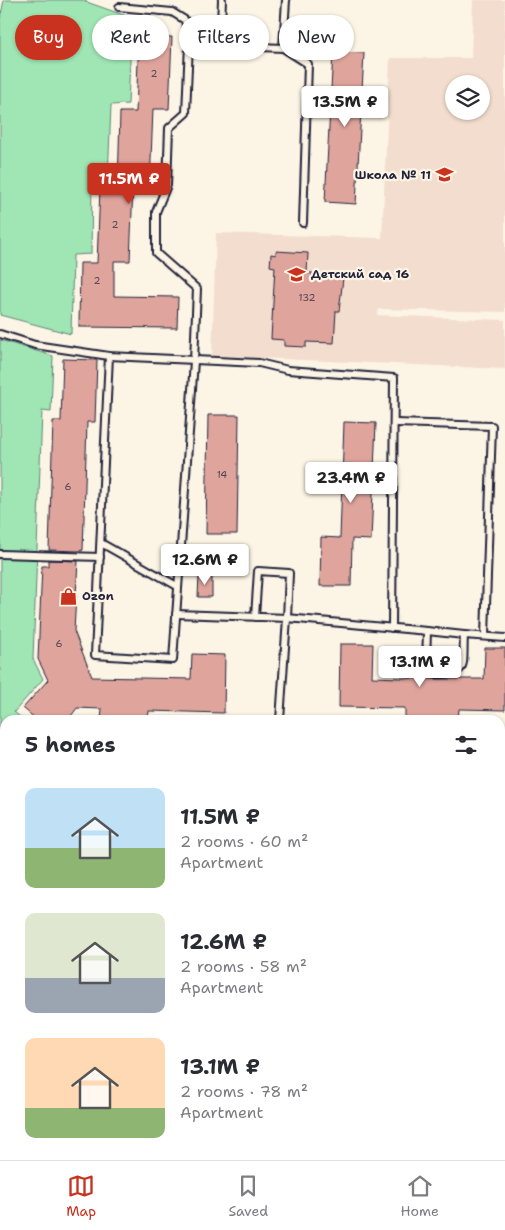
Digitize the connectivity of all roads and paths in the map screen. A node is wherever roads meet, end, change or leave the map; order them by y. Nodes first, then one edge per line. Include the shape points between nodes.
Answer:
1 (222, 0) edge
2 (286, 0) edge
3 (119, 7) dead end
4 (221, 15) edge
5 (285, 15) edge
6 (179, 16) edge
7 (188, 60) edge
8 (302, 60) edge
9 (304, 223) dead end
10 (0, 334) edge
11 (109, 356) junction
12 (194, 361) junction
13 (396, 423) junction
14 (101, 543) junction
15 (0, 554) edge
16 (100, 557) junction
17 (177, 586) junction
18 (176, 614) junction
19 (256, 617) junction
20 (287, 618) junction
21 (392, 628) junction
22 (427, 631) junction
23 (464, 635) junction
24 (485, 636) junction
25 (505, 638) edge
26 (280, 715) edge

1 - 4 lane
2 - 5 lane
3 - 6 lane via 172,12
7 - 12 lane via 186,113 169,128 166,185 156,212 156,253 196,289
8 - 9 lane via 308,64
10 - 11 lane via 35,345
11 - 12 lane
11 - 14 lane
12 - 13 lane via 259,363 288,370 394,378
12 - 17 lane
13 - 21 lane
13 - 24 lane via 492,426
14 - 16 lane
14 - 17 lane
15 - 16 lane
16 - 18 lane via 95,655 173,660
17 - 18 lane
18 - 19 lane
19 - 20 lane
19 - 20 lane via 258,571 289,573
20 - 21 lane
20 - 26 lane
21 - 22 lane
22 - 23 lane
22 - 23 lane via 426,664 433,674 459,672
23 - 24 lane
24 - 25 lane

